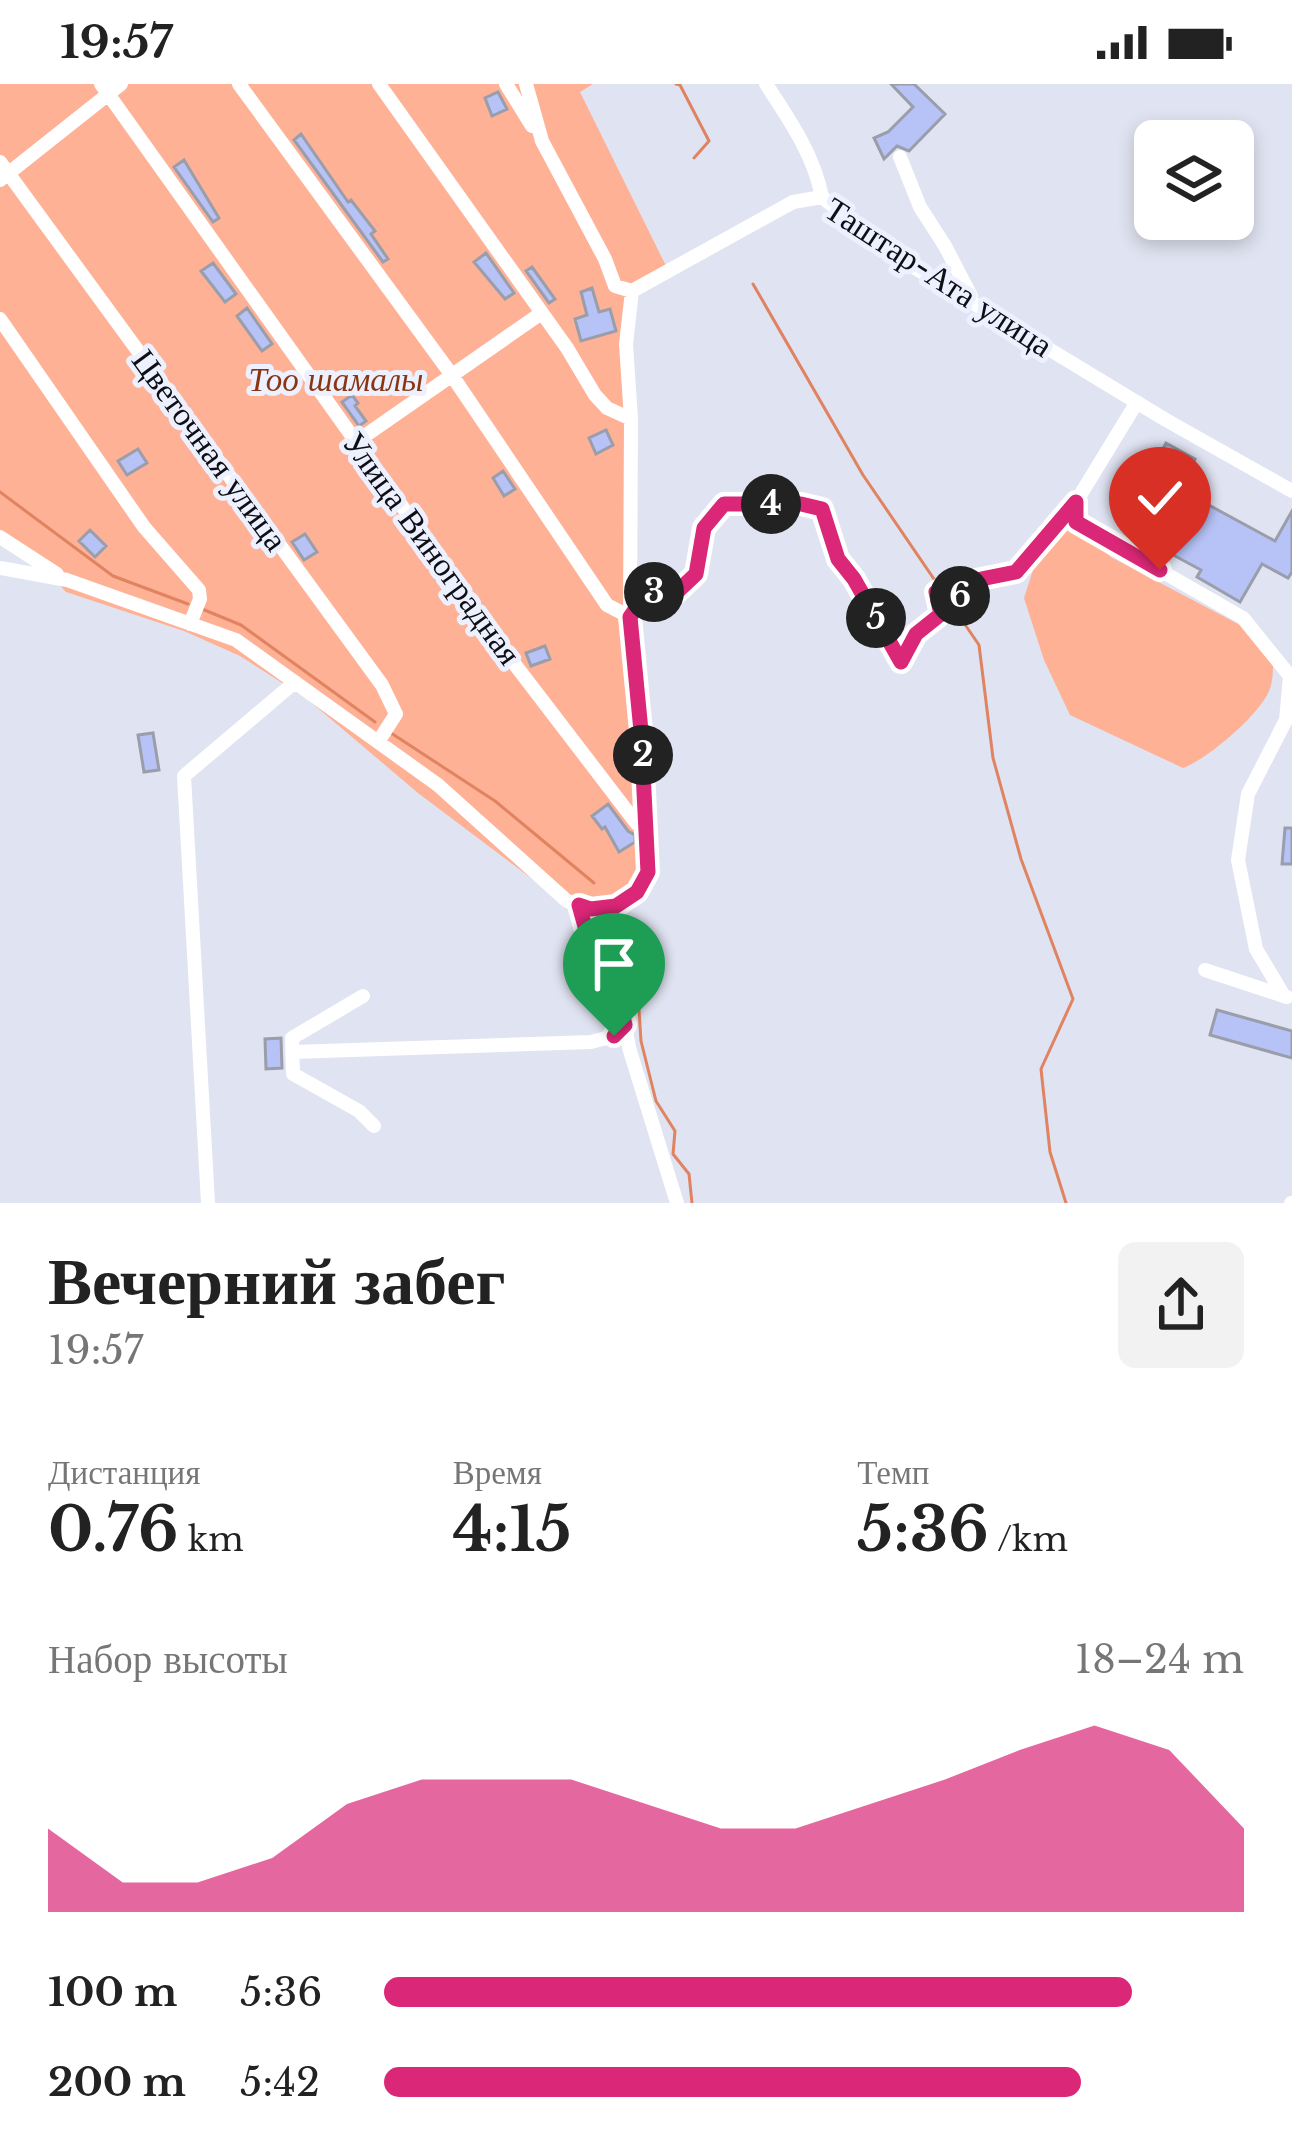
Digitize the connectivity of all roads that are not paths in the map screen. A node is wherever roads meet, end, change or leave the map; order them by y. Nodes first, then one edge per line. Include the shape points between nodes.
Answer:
1 (238, 84) edge
2 (379, 84) edge
3 (506, 84) edge
4 (526, 84) edge
5 (766, 84) edge
6 (110, 87) edge
7 (542, 141) junction
8 (900, 157) dead end
9 (3, 172) edge
10 (822, 197) junction
11 (632, 291) junction
12 (975, 302) junction
13 (540, 314) junction
14 (0, 319) edge
15 (451, 374) junction
16 (1137, 402) junction
17 (632, 419) junction
18 (356, 442) junction
19 (1292, 491) edge
20 (0, 537) edge
21 (0, 568) edge
22 (67, 580) junction
23 (630, 617) junction
24 (190, 624) junction
25 (295, 682) junction
26 (378, 742) junction
27 (646, 825) junction
28 (579, 905) junction
29 (1205, 970) dead end
30 (363, 996) dead end
31 (1288, 997) edge
32 (625, 1025) junction
33 (292, 1052) junction
34 (374, 1126) dead end
35 (208, 1203) edge
36 (677, 1203) edge

1 - 15 street
2 - 13 street
3 - 7 street
4 - 7 street
5 - 10 street
6 - 9 street
6 - 18 street, Улица Виноградная
7 - 11 street via 615,286
8 - 12 street
9 - 26 street, Цветочная улица via 382,685 397,714
10 - 11 street, Таштар-Ата улица via 793,202
10 - 12 street, Таштар-Ата улица via 892,254
11 - 17 street
12 - 16 street, Таштар-Ата улица
13 - 15 street
13 - 17 street via 607,408
14 - 24 street via 144,527 199,590
15 - 18 street
15 - 23 street via 607,605
16 - 19 street, Таштар-Ата улица
16 - 31 street via 1076,502 1076,522 1244,618 1290,676 1286,720 1248,794 1238,860 1256,949
17 - 23 street
18 - 27 street, Улица Виноградная via 527,680 637,824
20 - 22 street
21 - 22 street
22 - 24 street
23 - 27 street
24 - 25 street via 236,640
25 - 26 street
25 - 35 street via 184,776
26 - 28 street
27 - 28 street via 648,872 637,892 616,906
28 - 32 street
29 - 31 street
30 - 33 street via 292,1038
32 - 33 street via 591,1042
32 - 36 street
33 - 34 street via 293,1074

